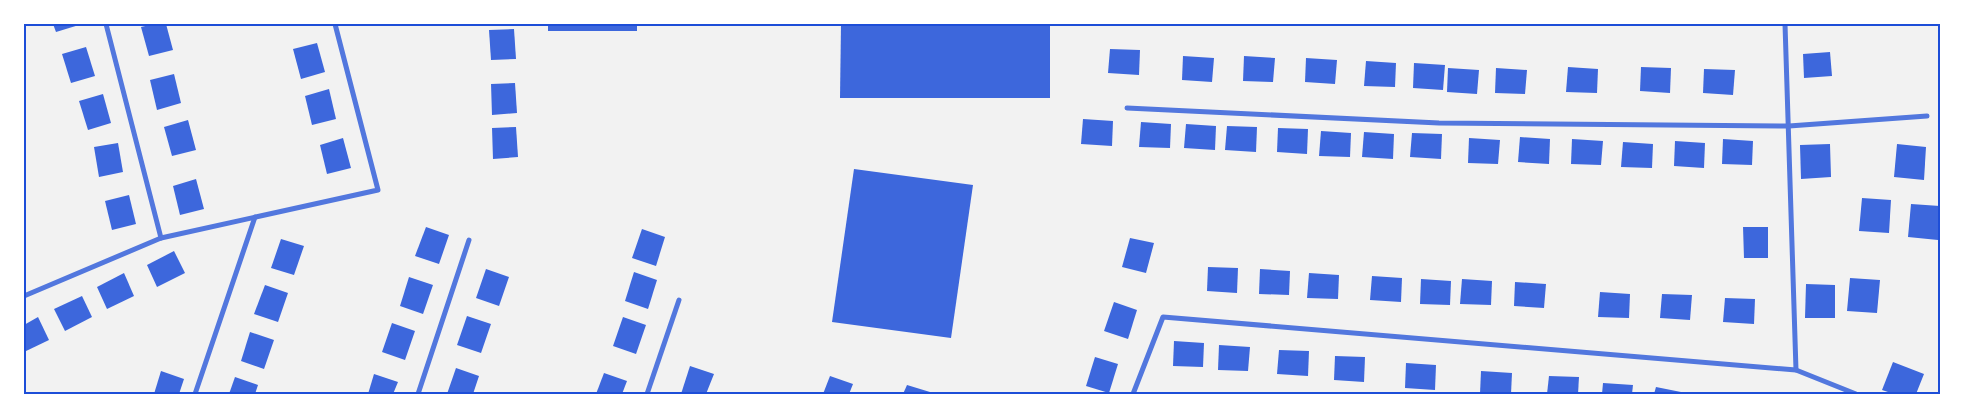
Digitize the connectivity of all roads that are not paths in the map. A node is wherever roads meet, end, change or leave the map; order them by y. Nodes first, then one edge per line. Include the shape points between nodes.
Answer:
1 (106, 24) edge
2 (335, 24) edge
3 (1785, 24) edge
4 (1127, 108) dead end
5 (1927, 116) dead end
6 (1788, 126) junction
7 (255, 217) junction
8 (162, 238) junction
9 (468, 240) dead end
10 (24, 296) edge
11 (679, 300) dead end
12 (1796, 370) junction
13 (195, 394) edge
14 (418, 394) edge
15 (647, 394) edge
16 (1133, 394) edge
17 (1853, 394) edge

1 - 8 street
2 - 7 street via 378,190
3 - 6 street
4 - 6 street via 1439,123
5 - 6 street
6 - 12 street
7 - 8 street
7 - 13 street
8 - 10 street
9 - 14 street
11 - 15 street
12 - 16 street via 1163,317
12 - 17 street

